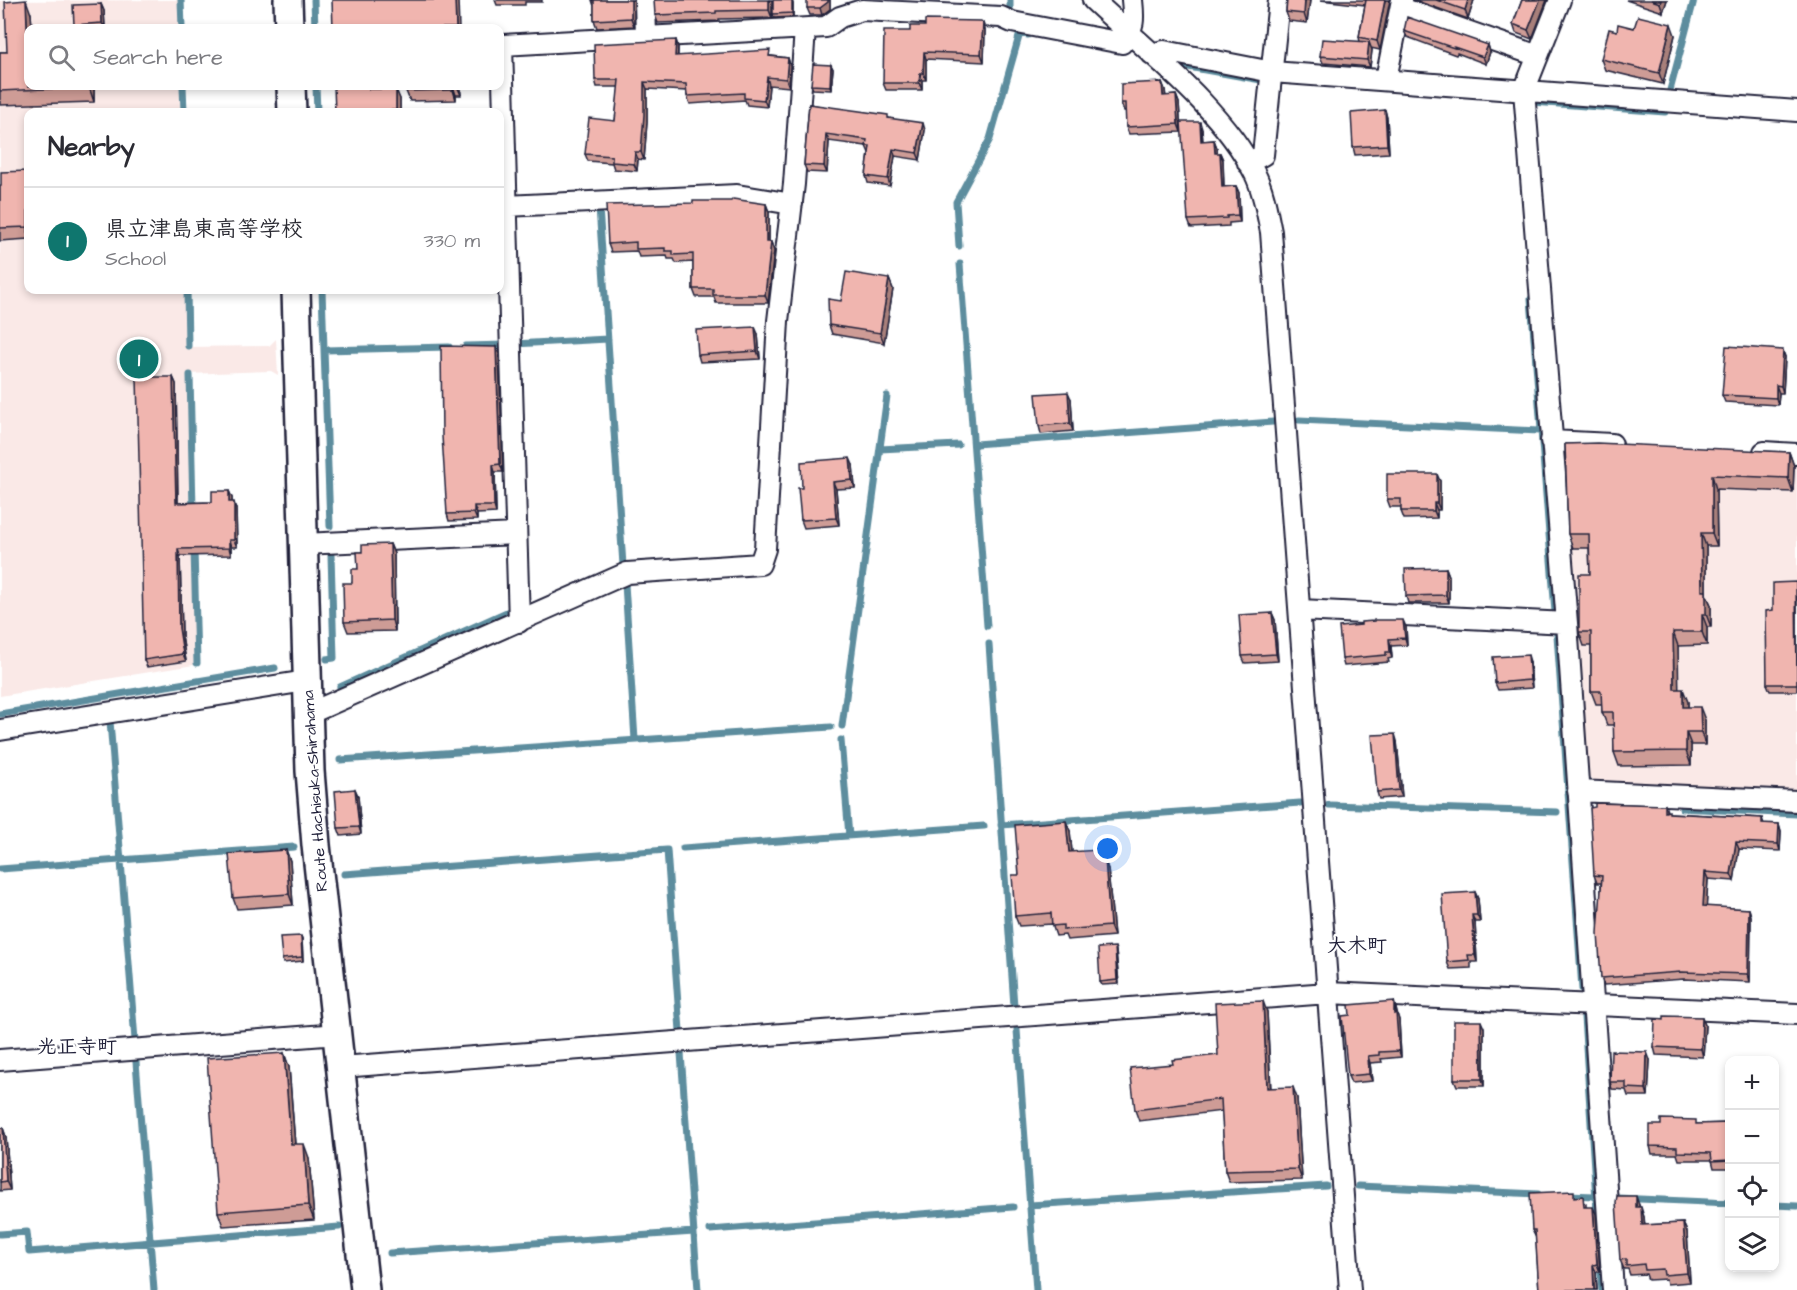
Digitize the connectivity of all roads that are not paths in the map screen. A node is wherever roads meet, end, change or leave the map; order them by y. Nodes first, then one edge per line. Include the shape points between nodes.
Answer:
1 (288, 0) edge
2 (645, 0) edge
3 (1094, 0) edge
4 (1132, 0) edge
5 (1279, 0) edge
6 (1560, 0) edge
7 (1402, 4) edge
8 (840, 9) edge
9 (289, 24) edge
10 (805, 29) junction
11 (1129, 34) junction
12 (646, 37) junction
13 (504, 45) edge
14 (1152, 54) junction
15 (1538, 56) junction
16 (1272, 72) junction
17 (1386, 79) junction
18 (291, 90) edge
19 (502, 90) edge
20 (1524, 91) junction
21 (292, 108) edge
22 (502, 108) edge
23 (1797, 111) edge
24 (1248, 163) junction
25 (504, 178) edge
26 (792, 204) junction
27 (506, 206) junction
28 (296, 294) edge
29 (1551, 441) junction
30 (1633, 446) edge
31 (1750, 452) edge
32 (1797, 454) edge
33 (516, 534) junction
34 (303, 544) junction
35 (1300, 610) junction
36 (519, 622) junction
37 (1567, 623) junction
38 (306, 681) junction
39 (308, 714) junction
40 (0, 730) edge
41 (1578, 791) junction
42 (1797, 801) edge
43 (1328, 993) junction
44 (1594, 1006) junction
45 (1797, 1014) edge
46 (338, 1034) junction
47 (0, 1060) edge
48 (342, 1067) junction
49 (365, 1290) edge
50 (1350, 1290) edge
51 (1613, 1290) edge

1 - 9 main road
2 - 12 street
3 - 11 street
4 - 11 street via 1134,21
5 - 16 street
6 - 15 street
7 - 15 street
7 - 17 street
8 - 10 street via 826,27
8 - 11 street via 1001,17 1122,43
10 - 12 street
10 - 26 street
11 - 14 street
12 - 13 street
14 - 16 street via 1164,51
14 - 24 street via 1200,100
15 - 20 street
16 - 17 street
16 - 24 street via 1263,155
17 - 20 street
18 - 21 main road
19 - 22 street
20 - 23 street
20 - 29 street
24 - 35 street via 1256,176 1271,232
25 - 27 street
26 - 27 street via 737,195
26 - 36 street via 778,321 765,549 760,564 627,573
27 - 33 street
28 - 34 main road, Route Hachisuka-Shirahama
29 - 30 street
29 - 37 street
31 - 32 street
33 - 34 street
33 - 36 street
34 - 38 main road, Route Hachisuka-Shirahama
35 - 37 street
35 - 43 street
36 - 39 street
37 - 41 street
38 - 39 main road, Route Hachisuka-Shirahama
38 - 40 street
39 - 46 main road, Route Hachisuka-Shirahama via 316,845
41 - 42 street
41 - 44 street
43 - 44 street
43 - 48 street
43 - 50 street
44 - 45 street
44 - 51 street
46 - 47 street
46 - 48 main road, Route Hachisuka-Shirahama
48 - 49 main road, Route Hachisuka-Shirahama

